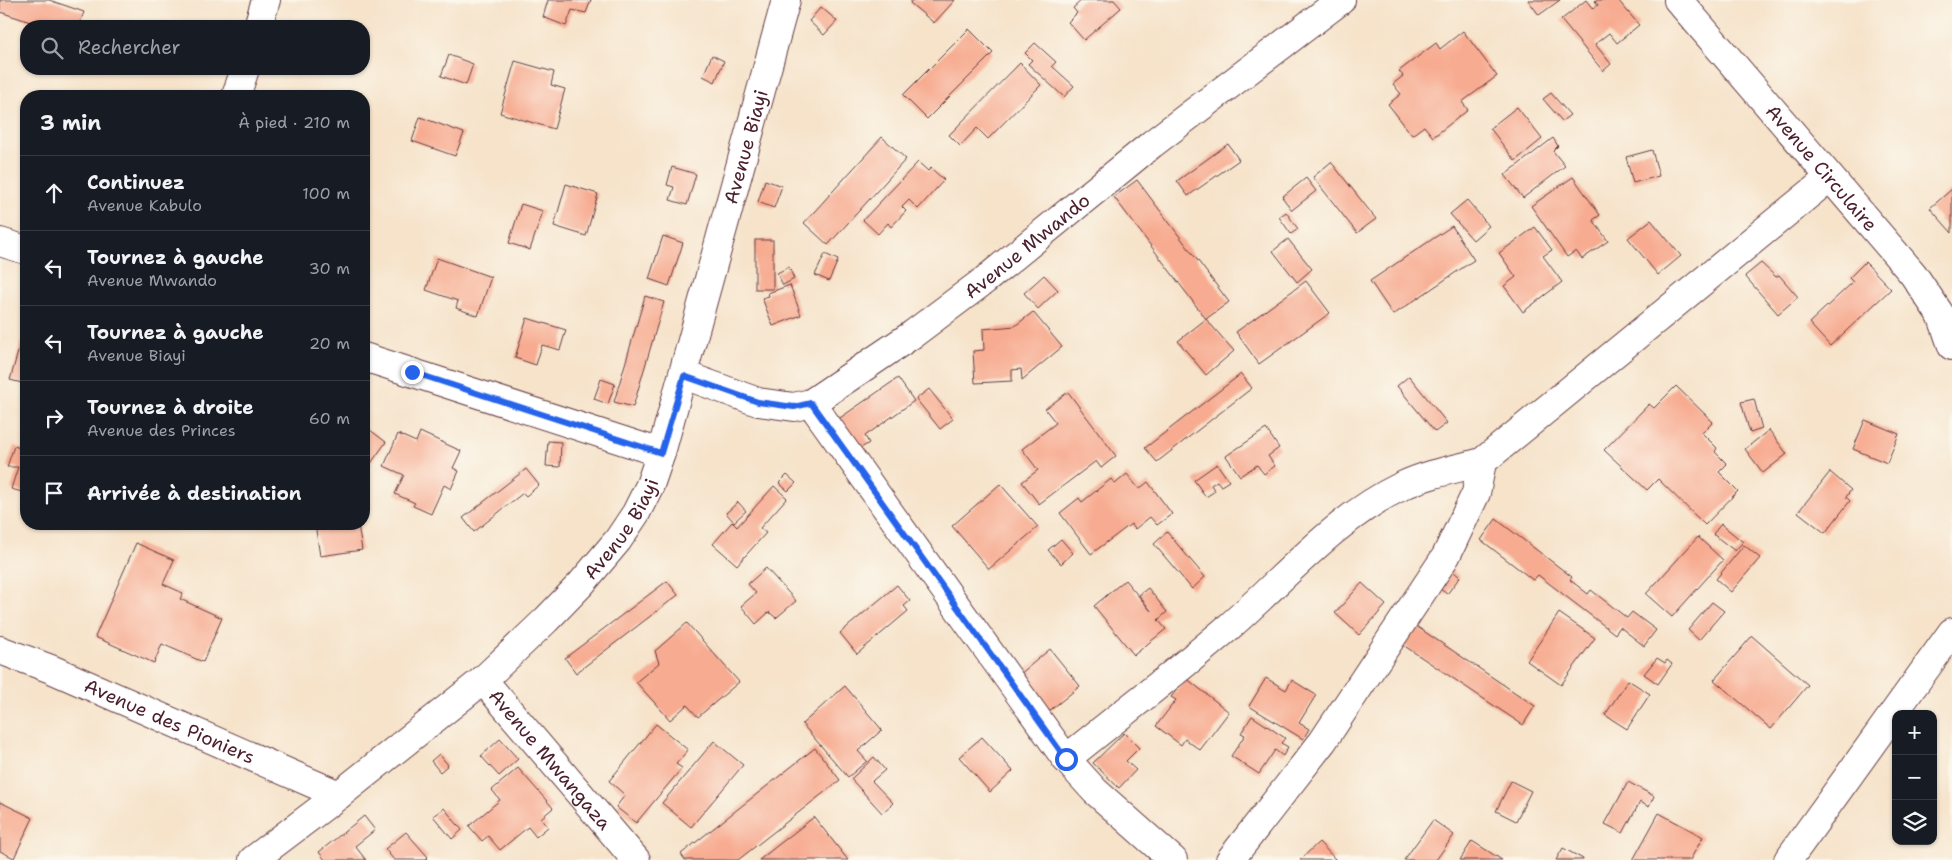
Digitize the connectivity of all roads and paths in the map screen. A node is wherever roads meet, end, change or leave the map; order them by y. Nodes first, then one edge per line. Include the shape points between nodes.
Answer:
1 (266, 0) edge
2 (786, 0) edge
3 (1341, 0) edge
4 (1678, 0) edge
5 (260, 20) edge
6 (243, 75) edge
7 (238, 90) edge
8 (1829, 178) junction
9 (0, 242) edge
10 (20, 248) edge
11 (1952, 346) edge
12 (370, 358) edge
13 (684, 376) junction
14 (811, 403) junction
15 (661, 453) junction
16 (1482, 462) junction
17 (1952, 632) edge
18 (0, 650) edge
19 (483, 680) junction
20 (1066, 759) junction
21 (339, 794) junction
22 (253, 860) edge
23 (636, 860) edge
24 (1173, 860) edge
25 (1230, 860) edge
26 (1788, 860) edge

1 - 5 street
2 - 13 street, Avenue Biayi
3 - 14 street, Avenue Mwando via 1152,144 985,280 913,334
4 - 8 street, Avenue Circulaire
6 - 7 street
8 - 11 street, Avenue Circulaire via 1913,274 1942,316
8 - 16 street
9 - 10 street
12 - 15 street
13 - 14 street, Avenue Mwando via 758,402 794,407
13 - 15 street, Avenue Biayi
14 - 20 street
15 - 19 street, Avenue Biayi via 650,486 636,513 597,566
16 - 20 street via 1403,485 1345,520 1230,626
16 - 25 street via 1476,493 1446,556 1323,741
17 - 26 street
18 - 21 street, Avenue des Pioniers
19 - 21 street, Avenue Biayi
19 - 23 street, Avenue Mwangaza
20 - 24 street via 1102,798
21 - 22 street, Avenue Biayi

